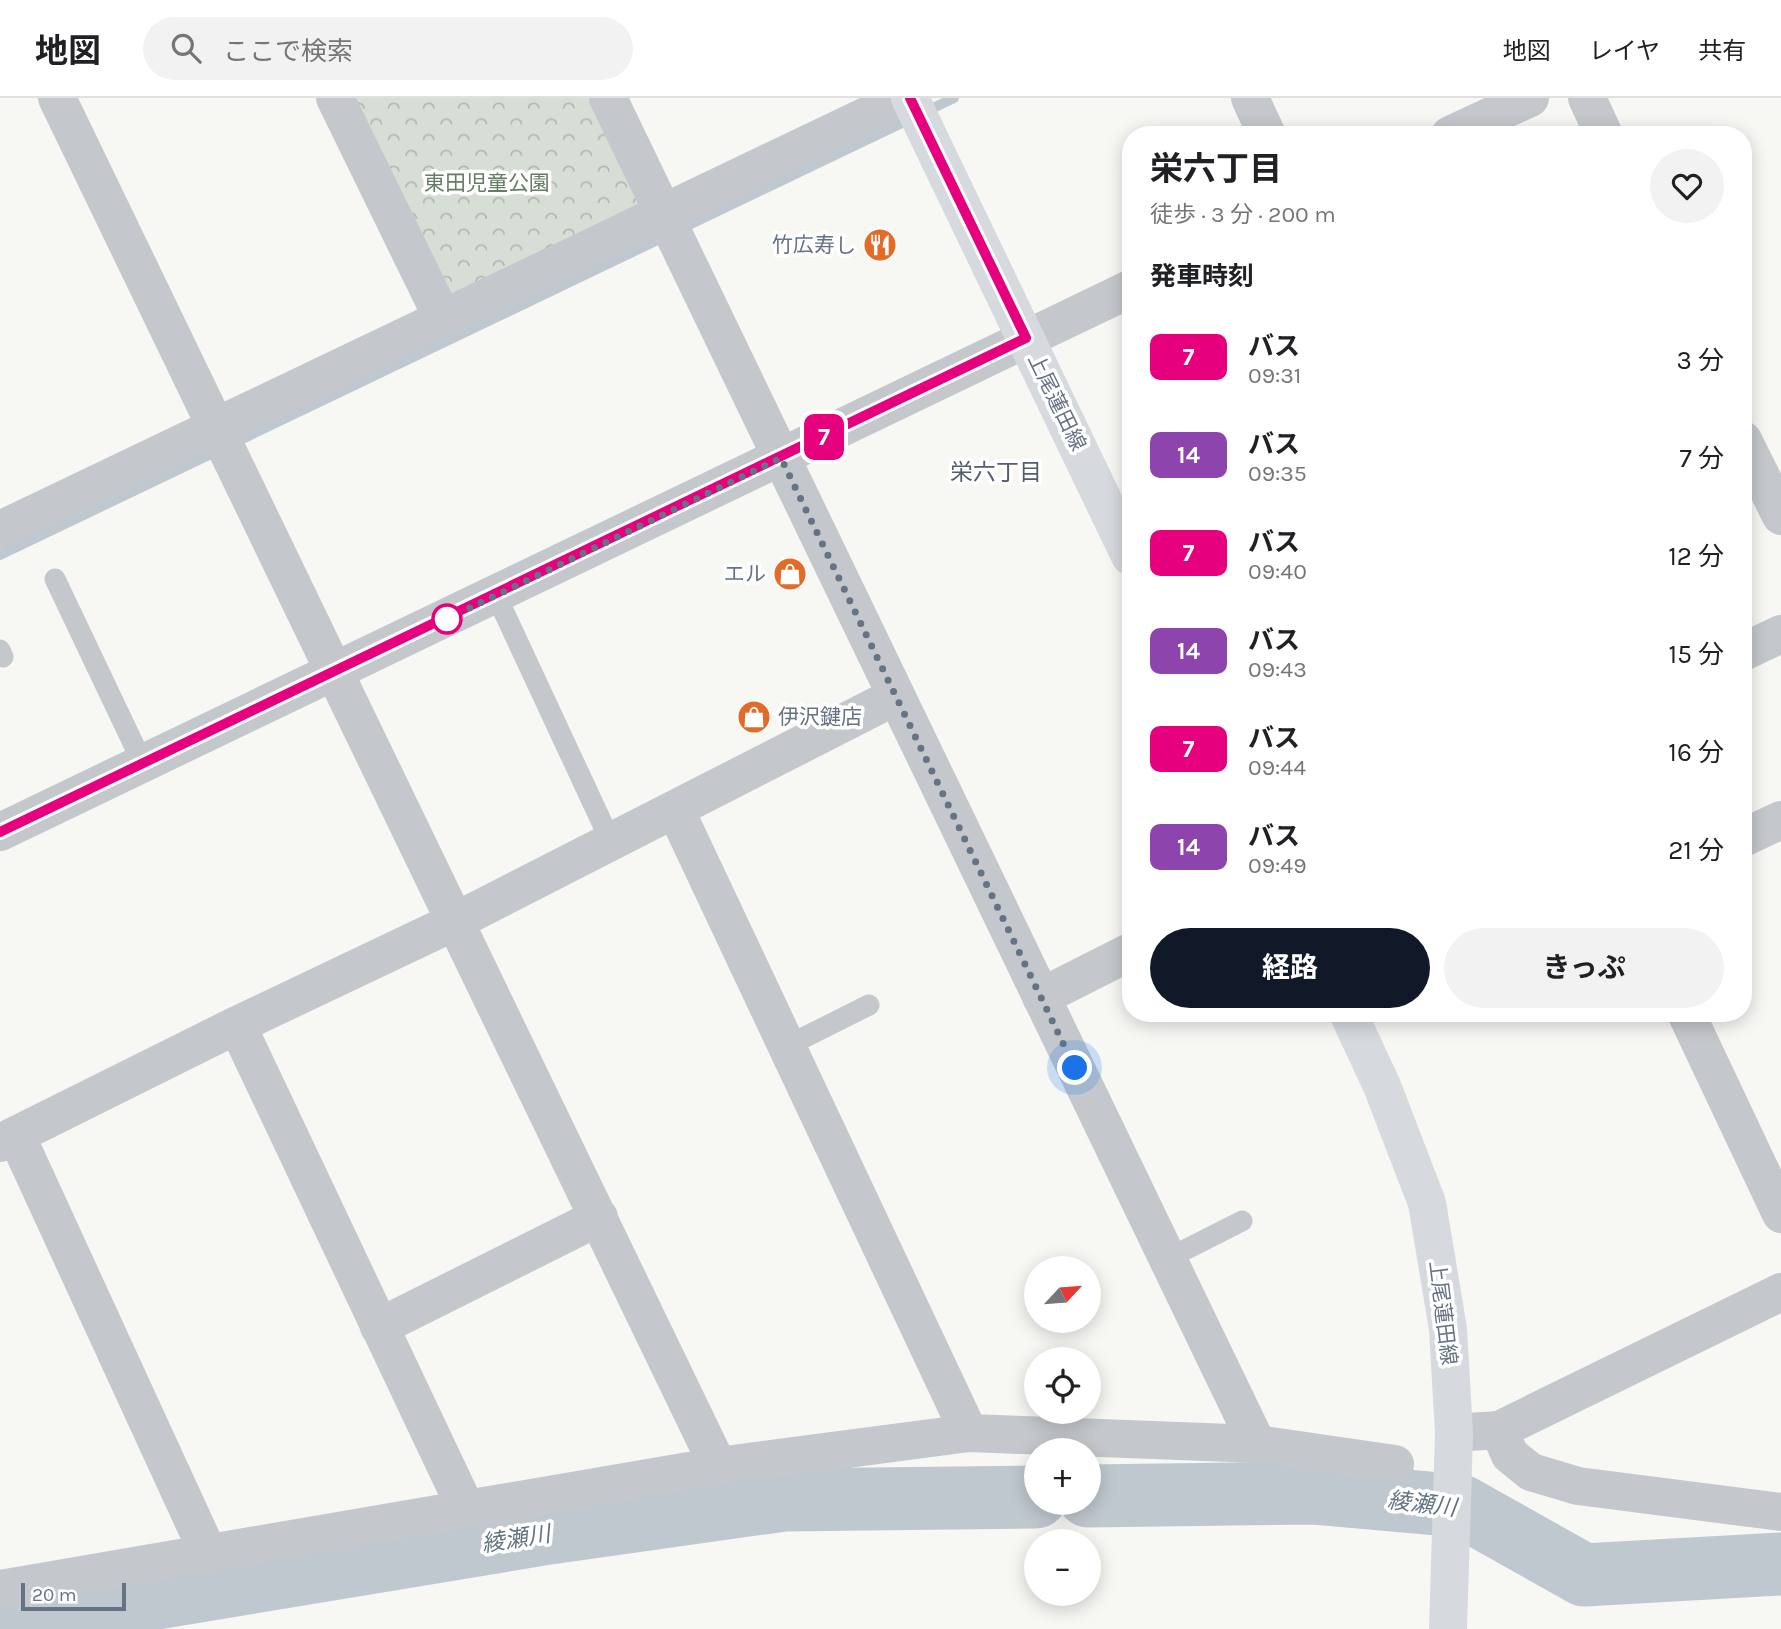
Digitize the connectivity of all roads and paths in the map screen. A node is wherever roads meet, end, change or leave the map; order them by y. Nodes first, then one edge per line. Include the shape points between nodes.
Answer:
1 (57, 98) edge
2 (335, 98) edge
3 (608, 98) edge
4 (904, 98) edge
5 (910, 98) edge
6 (1250, 98) edge
7 (1530, 98) edge
8 (1587, 98) edge
9 (1264, 126) edge
10 (1469, 126) edge
11 (1600, 126) edge
12 (664, 213) junction
13 (1122, 293) edge
14 (442, 317) junction
15 (1026, 338) junction
16 (215, 427) junction
17 (781, 458) junction
18 (1752, 458) edge
19 (1781, 516) edge
20 (0, 530) edge
21 (1122, 539) edge
22 (55, 579) dead end
23 (496, 595) junction
24 (1781, 634) edge
25 (1752, 648) edge
26 (336, 672) junction
27 (896, 696) junction
28 (143, 764) junction
29 (675, 809) junction
30 (1781, 820) edge
31 (0, 832) edge
32 (1752, 834) edge
33 (611, 842) junction
34 (456, 921) junction
35 (1122, 957) edge
36 (1041, 997) junction
37 (869, 1005) dead end
38 (1352, 1022) edge
39 (1690, 1022) edge
40 (237, 1025) junction
41 (787, 1046) junction
42 (8, 1139) edge
43 (1781, 1214) edge
44 (599, 1217) junction
45 (1242, 1221) dead end
46 (1167, 1259) junction
47 (1781, 1292) edge
48 (379, 1327) junction
49 (1499, 1430) junction
50 (969, 1433) junction
51 (1454, 1433) junction
52 (1257, 1444) junction
53 (1395, 1464) dead end
54 (718, 1466) junction
55 (467, 1511) junction
56 (1781, 1512) edge
57 (209, 1555) junction
58 (0, 1589) edge
59 (1448, 1629) edge

1 - 16 street
2 - 14 street
3 - 12 street
4 - 12 street
5 - 15 main road, 上尾蓮田線
6 - 9 street
7 - 10 street
8 - 11 street
12 - 14 street
12 - 17 street
13 - 15 street
14 - 16 street
15 - 17 street
15 - 21 main road, 上尾蓮田線
16 - 20 street
16 - 26 street
17 - 23 street
17 - 27 street
18 - 19 street
22 - 28 lane
23 - 26 street
23 - 33 lane
24 - 25 street
26 - 28 street
26 - 34 street
27 - 29 street
27 - 36 street
28 - 31 street
29 - 33 street
29 - 41 street
30 - 32 street
33 - 34 street
34 - 40 street
34 - 44 street
35 - 36 street
36 - 46 street
37 - 41 lane
38 - 51 main road, 上尾蓮田線 via 1427,1203 1448,1329
39 - 43 street
40 - 42 street
40 - 48 street
41 - 50 street
42 - 57 street
44 - 48 street
44 - 54 street
45 - 46 lane
46 - 52 street
47 - 49 street
48 - 55 street
49 - 51 street
49 - 56 street via 1510,1455 1531,1472 1578,1486
50 - 52 street
50 - 54 street
51 - 59 main road, 上尾蓮田線
52 - 53 street
54 - 55 street
55 - 57 street
57 - 58 street

